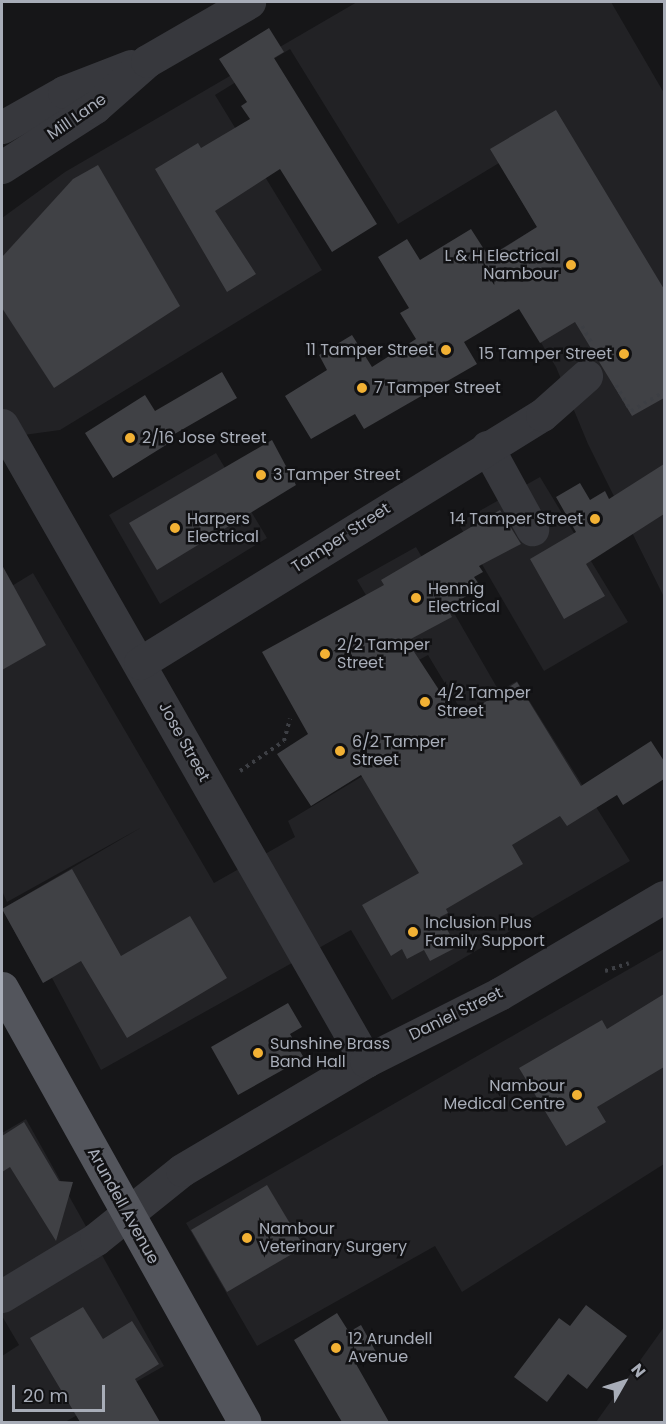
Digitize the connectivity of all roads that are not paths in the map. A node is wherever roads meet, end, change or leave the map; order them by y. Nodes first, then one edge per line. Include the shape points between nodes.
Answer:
1 (249, 2) edge
2 (147, 61) junction
3 (2, 127) edge
4 (2, 166) edge
5 (586, 376) dead end
6 (2, 424) edge
7 (477, 452) junction
8 (488, 491) dead end
9 (532, 529) dead end
10 (140, 663) junction
11 (664, 897) edge
12 (2, 988) edge
13 (366, 1060) junction
14 (128, 1212) junction
15 (2, 1296) edge
16 (245, 1422) edge

1 - 2 street, Mill Lane
2 - 3 street, Mill Lane via 64,92
2 - 4 street, Mill Lane via 95,107
5 - 7 street, Tamper Street via 542,415
6 - 10 street, Jose Street
7 - 8 street
7 - 9 street
7 - 10 street, Tamper Street
10 - 13 street, Jose Street
11 - 13 street, Daniel Street via 500,994
12 - 14 main road, Arundell Avenue
13 - 14 street, Daniel Street via 182,1170
14 - 15 street, Daniel Street via 96,1239
14 - 16 main road, Arundell Avenue

